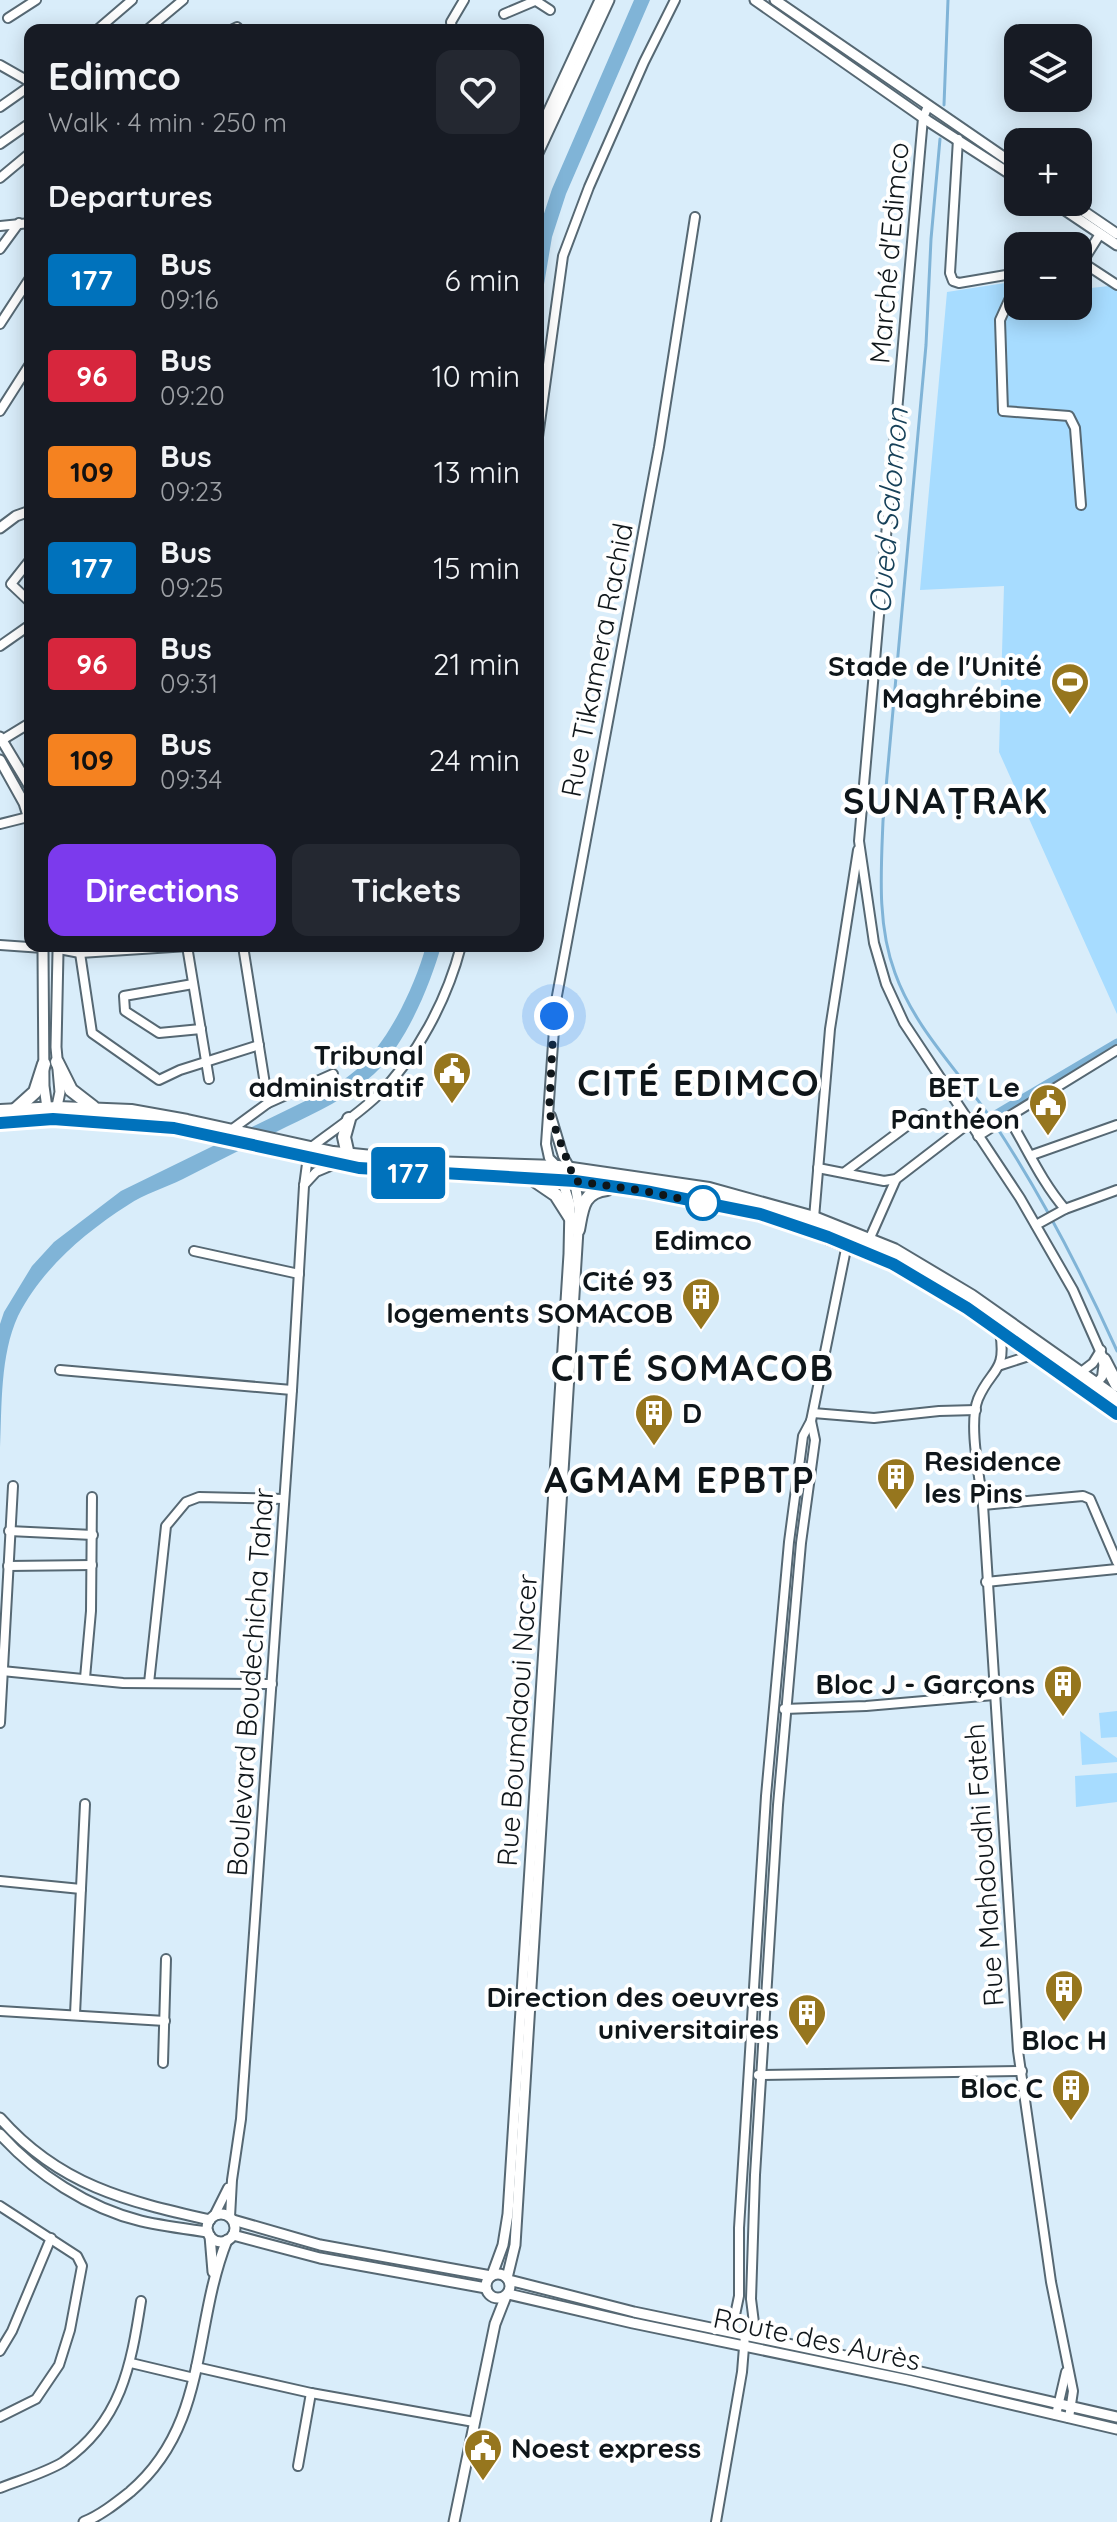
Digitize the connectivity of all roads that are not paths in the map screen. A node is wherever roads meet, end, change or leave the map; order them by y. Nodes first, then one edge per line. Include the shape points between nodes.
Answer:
1 (36, 0) edge
2 (132, 0) edge
3 (183, 0) edge
4 (464, 0) edge
5 (600, 0) edge
6 (609, 0) edge
7 (675, 0) edge
8 (755, 0) edge
9 (775, 0) edge
10 (536, 1) edge
11 (550, 10) dead end
12 (504, 14) dead end
13 (8, 18) dead end
14 (104, 24) edge
15 (154, 24) edge
16 (451, 24) edge
17 (0, 65) edge
18 (24, 80) edge
19 (24, 89) edge
20 (0, 107) edge
21 (932, 108) junction
22 (925, 119) junction
23 (544, 121) edge
24 (24, 127) edge
25 (954, 136) junction
26 (544, 140) edge
27 (0, 144) edge
28 (1004, 157) edge
29 (24, 158) edge
30 (1004, 170) edge
31 (0, 178) edge
32 (1074, 216) edge
33 (1091, 216) edge
34 (695, 217) dead end
35 (19, 223) junction
36 (24, 223) edge
37 (0, 226) edge
38 (1100, 234) junction
39 (1117, 234) edge
40 (1117, 245) edge
41 (1092, 246) edge
42 (0, 249) edge
43 (1092, 272) edge
44 (1004, 275) edge
45 (1117, 285) edge
46 (24, 287) edge
47 (1004, 311) edge
48 (0, 324) edge
49 (24, 373) edge
50 (544, 394) edge
51 (0, 411) edge
52 (1081, 505) dead end
53 (24, 513) edge
54 (0, 528) edge
55 (24, 568) edge
56 (24, 596) edge
57 (24, 629) edge
58 (0, 646) edge
59 (24, 726) edge
60 (1, 738) edge
61 (0, 760) edge
62 (24, 777) edge
63 (24, 807) edge
64 (24, 821) edge
65 (0, 824) edge
66 (859, 841) junction
67 (0, 945) edge
68 (24, 947) edge
69 (43, 952) edge
70 (59, 952) edge
71 (76, 952) edge
72 (95, 952) edge
73 (188, 952) edge
74 (244, 952) edge
75 (459, 952) edge
76 (80, 953) junction
77 (193, 984) junction
78 (201, 1029) junction
79 (259, 1045) junction
80 (1117, 1050) edge
81 (50, 1063) junction
82 (208, 1063) junction
83 (333, 1074) dead end
84 (209, 1079) dead end
85 (1010, 1101) dead end
86 (268, 1103) junction
87 (96, 1109) junction
88 (1017, 1110) junction
89 (0, 1111) edge
90 (14, 1111) junction
91 (53, 1111) junction
92 (549, 1112) junction
93 (923, 1114) dead end
94 (1008, 1117) junction
95 (349, 1119) junction
96 (0, 1123) edge
97 (969, 1123) junction
98 (1117, 1125) edge
99 (227, 1135) junction
100 (978, 1136) junction
101 (300, 1153) junction
102 (348, 1155) junction
103 (1032, 1155) junction
104 (335, 1164) junction
105 (818, 1168) junction
106 (845, 1172) junction
107 (567, 1174) junction
108 (531, 1179) junction
109 (896, 1179) junction
110 (304, 1186) junction
111 (620, 1188) junction
112 (1117, 1190) edge
113 (1063, 1210) junction
114 (570, 1217) junction
115 (814, 1218) junction
116 (1038, 1224) junction
117 (578, 1230) junction
118 (869, 1240) junction
119 (847, 1244) junction
120 (194, 1251) dead end
121 (299, 1274) junction
122 (1000, 1331) junction
123 (1032, 1355) junction
124 (1103, 1355) junction
125 (1001, 1365) junction
126 (60, 1370) dead end
127 (1080, 1373) junction
128 (1117, 1385) edge
129 (1091, 1388) junction
130 (292, 1390) junction
131 (1117, 1399) edge
132 (976, 1410) junction
133 (1117, 1414) edge
134 (812, 1417) junction
135 (13, 1486) dead end
136 (92, 1497) dead end
137 (284, 1499) junction
138 (983, 1505) junction
139 (9, 1531) junction
140 (93, 1535) junction
141 (1117, 1562) edge
142 (92, 1565) junction
143 (8, 1566) junction
144 (1117, 1569) edge
145 (986, 1582) junction
146 (2, 1671) junction
147 (85, 1678) junction
148 (149, 1683) junction
149 (272, 1684) junction
150 (994, 1695) junction
151 (774, 1708) junction
152 (786, 1709) junction
153 (0, 1723) edge
154 (85, 1804) dead end
155 (0, 1881) edge
156 (81, 1889) junction
157 (166, 1959) dead end
158 (755, 1959) junction
159 (768, 1960) junction
160 (0, 2011) edge
161 (75, 2014) junction
162 (165, 2021) junction
163 (163, 2063) dead end
164 (1022, 2071) junction
165 (748, 2075) junction
166 (761, 2075) junction
167 (0, 2118) edge
168 (2, 2132) edge
169 (232, 2180) junction
170 (0, 2206) edge
171 (212, 2218) junction
172 (232, 2219) junction
173 (209, 2234) junction
174 (51, 2238) junction
175 (230, 2238) junction
176 (492, 2276) junction
177 (213, 2278) junction
178 (508, 2279) junction
179 (488, 2291) junction
180 (507, 2295) junction
181 (739, 2296) junction
182 (751, 2299) junction
183 (141, 2301) dead end
184 (495, 2324) junction
185 (715, 2330) junction
186 (763, 2338) junction
187 (745, 2341) junction
188 (777, 2341) junction
189 (0, 2351) edge
190 (774, 2352) junction
191 (131, 2363) junction
192 (196, 2367) junction
193 (1067, 2367) junction
194 (194, 2378) junction
195 (311, 2393) junction
196 (1071, 2407) junction
197 (1057, 2410) junction
198 (0, 2417) edge
199 (1117, 2417) edge
200 (1069, 2418) junction
201 (474, 2422) junction
202 (1117, 2429) edge
203 (298, 2466) dead end
204 (0, 2488) edge
205 (457, 2521) edge
206 (84, 2522) edge
207 (716, 2522) edge

1 - 13 street
2 - 14 street
3 - 15 street
4 - 16 street
5 - 23 street
6 - 26 street
7 - 50 street via 563,256
8 - 22 street
9 - 21 street
10 - 11 street
10 - 12 street
17 - 18 street
19 - 20 street
21 - 22 street, Marché d'Edimco
21 - 28 street
22 - 25 street
22 - 66 street, Marché d'Edimco
24 - 27 street
25 - 30 street
25 - 44 street via 950,273 959,283
29 - 31 street
32 - 38 street
33 - 39 street
34 - 92 street, Rue Tikamera Rachid via 659,447 556,1001
35 - 36 street
35 - 37 street
35 - 42 street
38 - 40 street
38 - 41 street
43 - 45 street
46 - 48 street
47 - 52 street via 1003,411 1069,416 1075,428
49 - 51 street
53 - 54 street
55 - 56 street via 11,584
57 - 58 street
59 - 60 street
60 - 62 street
61 - 63 street
64 - 65 street
66 - 97 street, Marché d'Edimco via 874,943 886,984 904,1023
66 - 105 street via 830,1029
67 - 68 street
69 - 81 street
70 - 81 street
71 - 76 street
72 - 76 street
73 - 77 street
74 - 79 street
75 - 95 street via 443,999 414,1048 387,1086
76 - 82 street via 92,1033 159,1080
77 - 78 street
77 - 78 street via 124,996 125,1011 159,1033
78 - 82 street
79 - 82 street
79 - 86 street
80 - 88 street
81 - 87 main road via 71,1090
81 - 90 main road via 35,1092
81 - 91 street
81 - 91 street via 60,1084
82 - 84 street
83 - 86 street
85 - 88 street
86 - 99 street
87 - 91 main road
87 - 99 main road via 131,1111
88 - 94 street
89 - 90 main road
90 - 91 main road
91 - 96 main road
91 - 99 main road
92 - 107 street, Rue Tikamera Rachid
92 - 107 street, Rue Tikamera Rachid via 546,1152
93 - 106 street
94 - 100 street
94 - 103 street
95 - 101 street
95 - 102 main road via 344,1137
97 - 100 street, Marché d'Edimco
97 - 109 street
98 - 103 street
99 - 101 main road
100 - 116 street, Marché d'Edimco
101 - 102 main road
101 - 104 main road
101 - 110 street, Boulevard Boudechicha Tahar
101 - 110 street, Boulevard Boudechicha Tahar
102 - 107 main road
103 - 113 street
104 - 108 main road
104 - 110 street via 316,1172
105 - 106 street
105 - 115 street
106 - 109 street
107 - 108 main road
107 - 111 main road
107 - 114 street, Rue Boumdaoui Nacer
107 - 115 main road via 709,1189
107 - 117 street, Rue Boumdaoui Nacer via 579,1208
108 - 114 main road via 552,1190
109 - 118 street
110 - 121 street, Boulevard Boudechicha Tahar
111 - 117 main road via 599,1190 586,1198
111 - 119 main road via 760,1214
112 - 113 street
113 - 116 street
114 - 176 street, Rue Boumdaoui Nacer via 508,2214
115 - 118 main road
116 - 124 street, Marché d'Edimco
117 - 178 street, Rue Boumdaoui Nacer via 515,2245
118 - 127 main road via 971,1296
119 - 122 main road via 913,1275
119 - 134 street
120 - 121 street
121 - 130 street, Boulevard Boudechicha Tahar
122 - 123 main road
122 - 125 street
123 - 125 street
123 - 129 main road
124 - 127 street
124 - 128 main road
124 - 129 street via 1104,1371
125 - 132 street, Rue Mahdoudhi Fateh
126 - 130 street
127 - 129 main road
129 - 131 main road
129 - 133 main road
130 - 137 street, Boulevard Boudechicha Tahar
132 - 134 street
132 - 138 street, Rue Mahdoudhi Fateh
134 - 151 street via 803,1436 789,1542
134 - 152 street via 815,1440
135 - 139 street
136 - 140 street
137 - 148 street via 199,1497 186,1502 166,1526
137 - 149 street, Boulevard Boudechicha Tahar
138 - 141 street via 1083,1496 1090,1499
138 - 145 street, Rue Mahdoudhi Fateh
139 - 140 street
139 - 143 street
140 - 142 street
142 - 143 street
142 - 147 street
143 - 146 street
144 - 145 street
145 - 150 street, Rue Mahdoudhi Fateh
146 - 147 street
146 - 153 street
147 - 148 street
148 - 149 street
149 - 169 street, Boulevard Boudechicha Tahar via 241,2119
150 - 152 street
150 - 164 street, Rue Mahdoudhi Fateh
151 - 152 street
151 - 158 street
152 - 159 street
154 - 156 street
155 - 156 street
156 - 161 street
157 - 162 street
158 - 159 street
158 - 165 street
159 - 166 street
160 - 161 street
161 - 162 street
162 - 163 street
164 - 166 street
164 - 193 street, Rue Mahdoudhi Fateh
165 - 166 street
165 - 181 street
166 - 182 street
167 - 168 street
168 - 171 street via 99,2190
168 - 173 street via 32,2165 88,2200 141,2221
169 - 171 street, Boulevard Boudechicha Tahar
169 - 172 street, Boulevard Boudechicha Tahar
170 - 174 street
171 - 172 street via 222,2214
171 - 173 street
172 - 175 street
172 - 176 street via 320,2245
173 - 175 street via 220,2242
173 - 177 street
174 - 189 street
174 - 198 street via 81,2262 64,2353 40,2394
175 - 177 street
175 - 179 street
176 - 178 street
176 - 179 street
177 - 192 street
178 - 180 street
178 - 185 street, Route des Aurès
179 - 180 street via 495,2298
179 - 184 street
180 - 184 street
180 - 187 street, Route des Aurès
181 - 182 street
181 - 185 street via 735,2315
182 - 186 street via 754,2323
183 - 191 street
184 - 201 street
185 - 187 street, Route des Aurès
186 - 187 street, Route des Aurès
186 - 188 street, Route des Aurès
187 - 190 street, Route des Aurès
187 - 207 street
188 - 190 street
188 - 197 street, Route des Aurès
190 - 197 street, Route des Aurès
191 - 194 street
191 - 204 street via 107,2418 84,2445 60,2463
192 - 194 street
192 - 195 street
193 - 196 street, Rue Mahdoudhi Fateh
193 - 197 street, Rue Mahdoudhi Fateh
194 - 206 street via 179,2429 155,2466 119,2501
195 - 201 street
195 - 203 street
196 - 197 street, Route des Aurès
196 - 199 street, Route des Aurès
196 - 200 street, Rue Mahdoudhi Fateh
197 - 200 street, Route des Aurès
200 - 202 street, Route des Aurès
201 - 205 street

